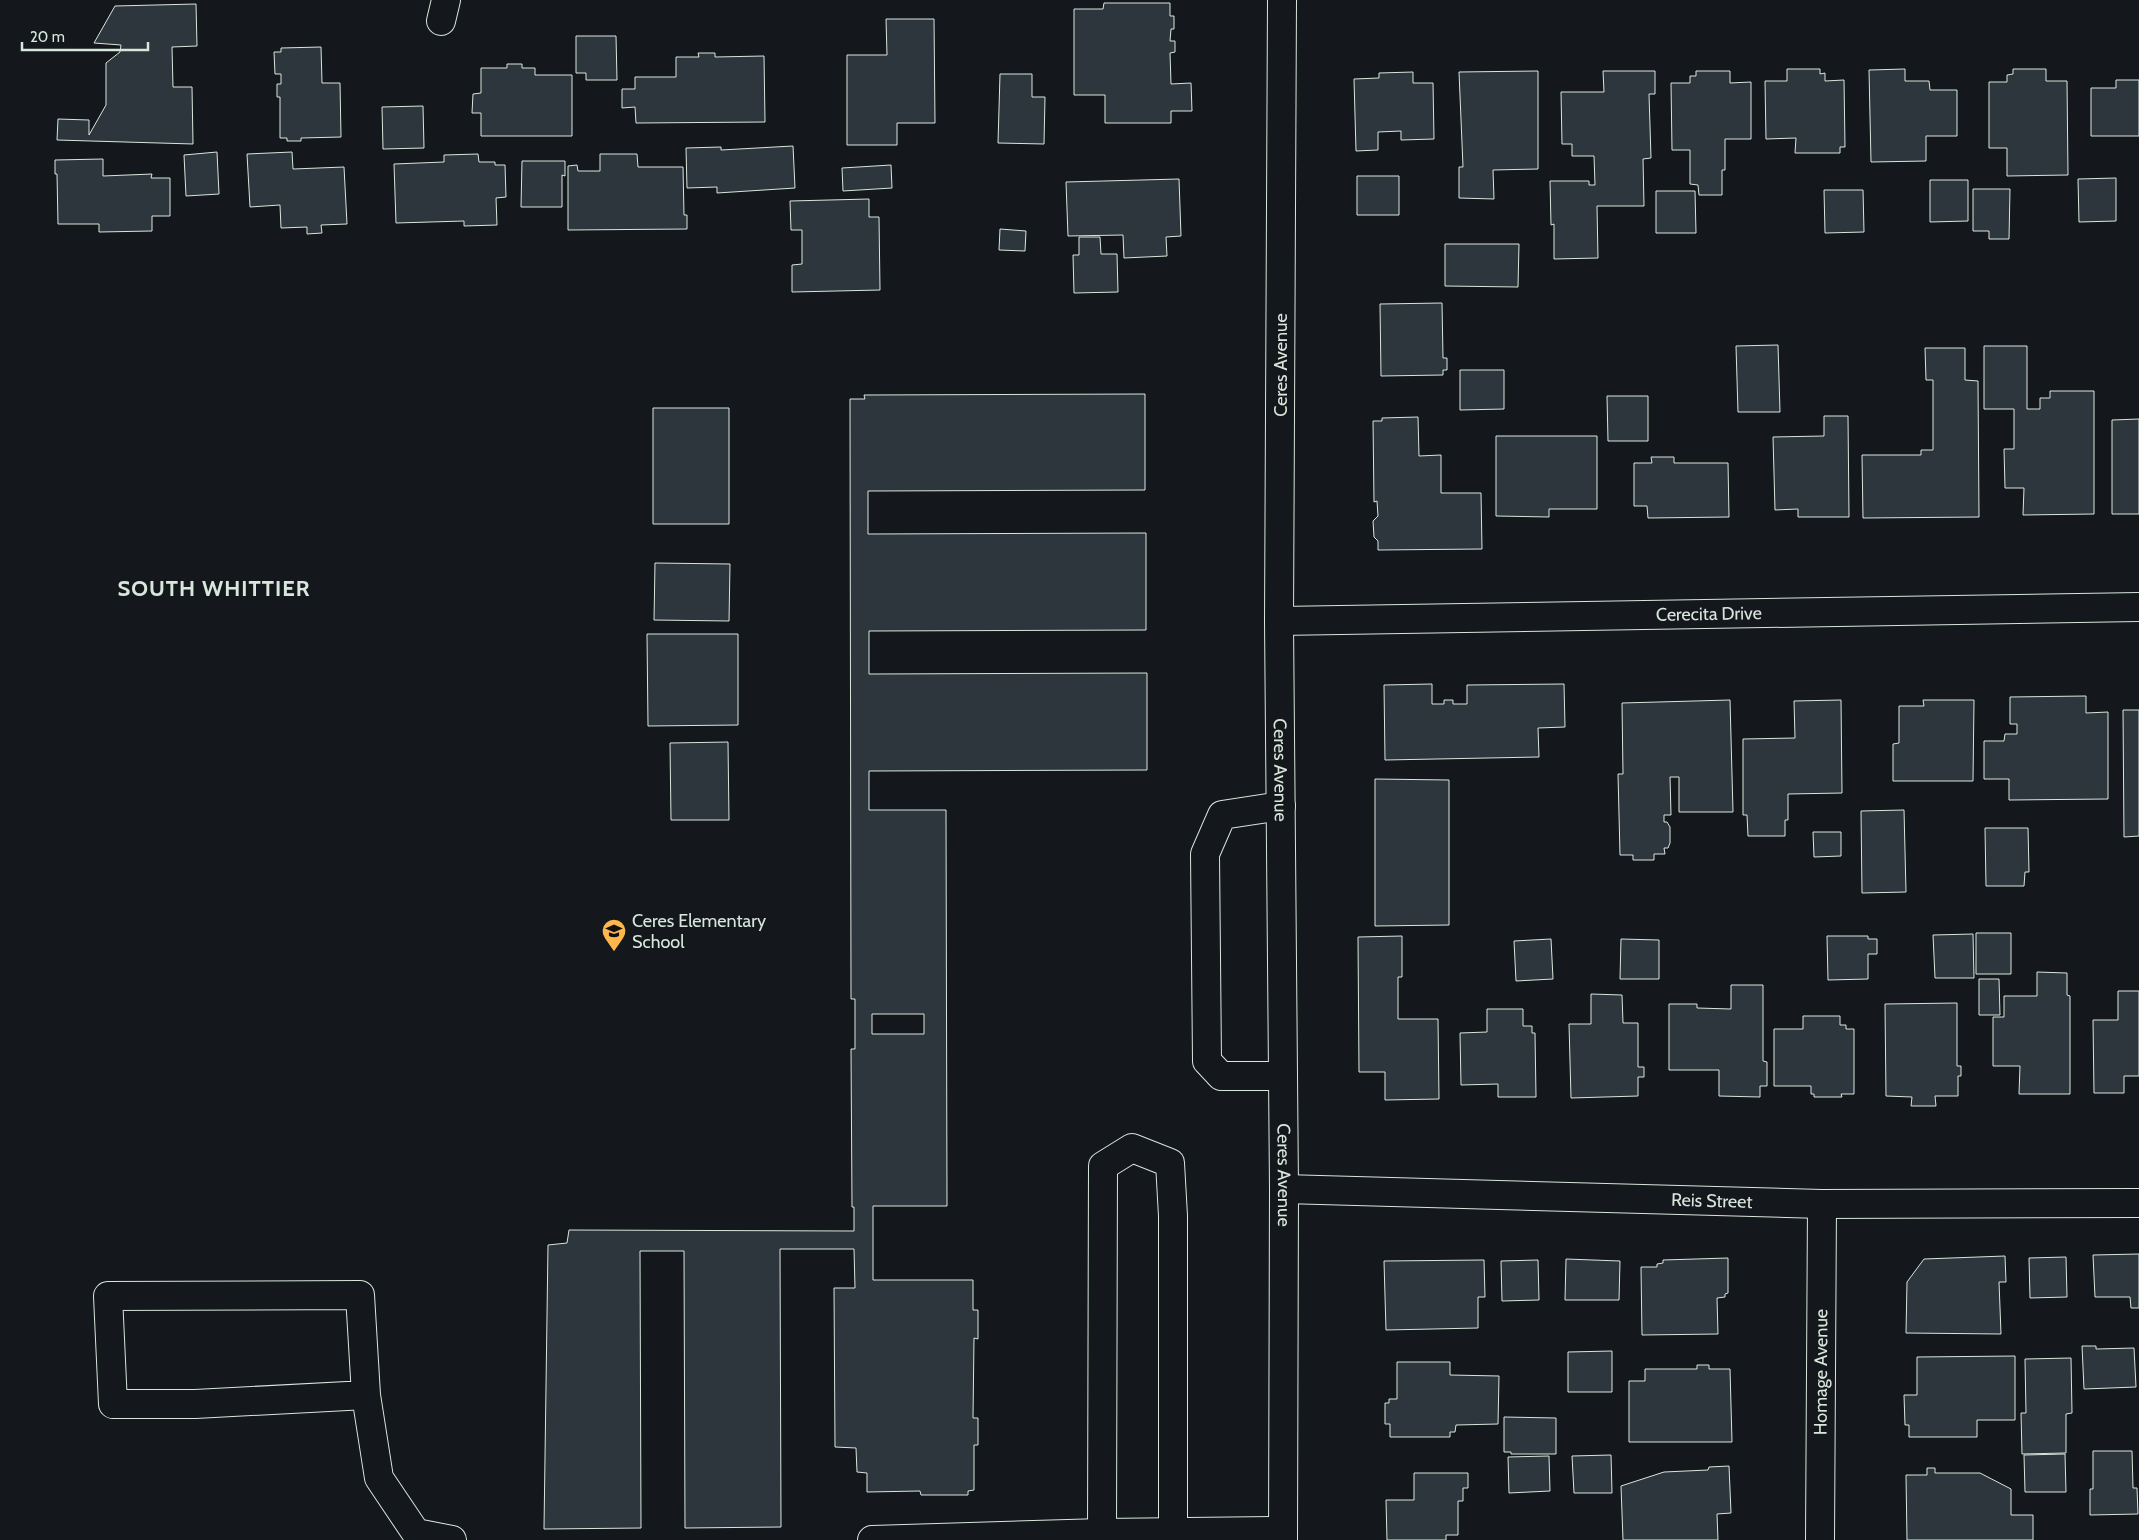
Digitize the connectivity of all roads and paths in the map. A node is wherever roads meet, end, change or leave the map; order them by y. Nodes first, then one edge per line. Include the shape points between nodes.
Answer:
1 (1282, 0) edge
2 (2139, 607) edge
3 (1280, 621) junction
4 (1280, 806) junction
5 (1283, 1076) junction
6 (1284, 1189) junction
7 (2139, 1203) edge
8 (1822, 1204) junction
9 (366, 1395) junction
10 (1102, 1534) junction
11 (1173, 1534) junction
12 (1283, 1536) edge
13 (452, 1540) edge
14 (872, 1540) edge
15 (1820, 1540) edge

1 - 3 street, Ceres Avenue
2 - 3 street, Cerecita Drive
3 - 4 street, Ceres Avenue
4 - 5 street, Ceres Avenue
4 - 5 street via 1222,815 1205,854 1207,1061 1221,1076
5 - 6 street, Ceres Avenue
6 - 8 street, Reis Street
6 - 12 street, Ceres Avenue
7 - 8 street, Reis Street
8 - 15 street, Homage Avenue
9 - 9 street via 195,1404 112,1404 108,1296 360,1295
9 - 13 street via 379,1478 416,1533
10 - 11 street
10 - 11 street via 1103,1166 1132,1148 1170,1163 1173,1216
10 - 14 street
11 - 12 street

